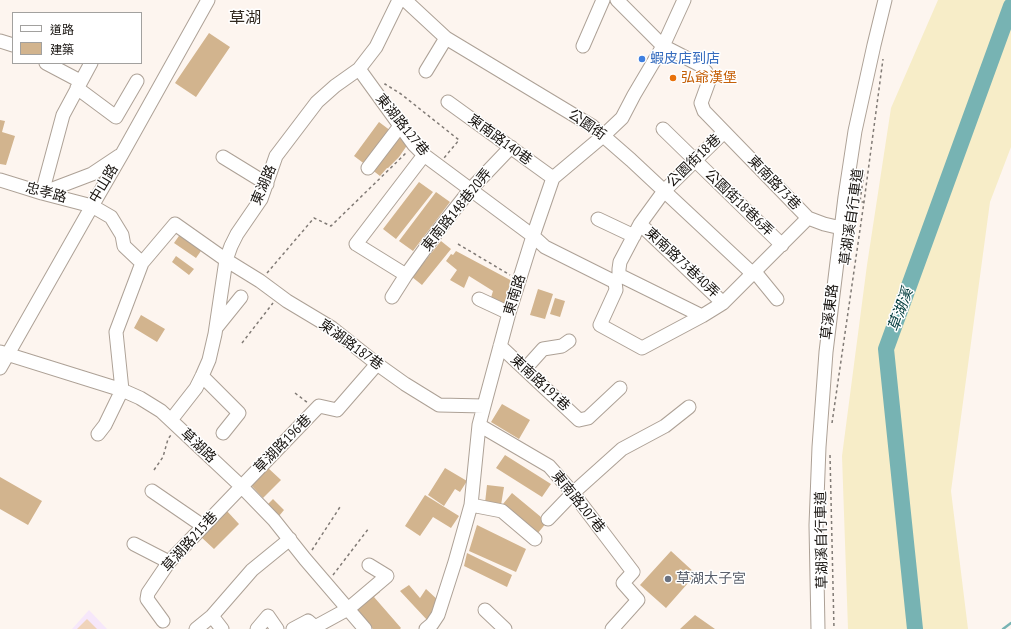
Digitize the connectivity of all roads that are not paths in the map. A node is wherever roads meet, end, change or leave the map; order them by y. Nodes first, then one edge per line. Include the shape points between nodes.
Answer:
1 (208, 0) edge
2 (399, 0) edge
3 (405, 0) edge
4 (603, 0) edge
5 (617, 0) edge
6 (684, 0) edge
7 (885, 0) edge
8 (446, 38) junction
9 (0, 41) edge
10 (12, 45) edge
11 (583, 46) dead end
12 (663, 46) junction
13 (48, 64) edge
14 (90, 64) edge
15 (358, 69) junction
16 (426, 71) dead end
17 (137, 81) dead end
18 (79, 85) junction
19 (448, 102) dead end
20 (400, 126) junction
21 (663, 129) dead end
22 (724, 132) junction
23 (604, 136) junction
24 (511, 147) junction
25 (122, 154) junction
26 (424, 155) junction
27 (223, 157) dead end
28 (695, 161) junction
29 (368, 168) dead end
30 (553, 178) junction
31 (0, 180) edge
32 (267, 184) junction
33 (470, 190) junction
34 (664, 191) junction
35 (42, 193) junction
36 (92, 206) junction
37 (808, 218) junction
38 (598, 220) dead end
39 (640, 224) junction
40 (841, 228) junction
41 (533, 236) junction
42 (634, 236) junction
43 (782, 245) junction
44 (226, 260) junction
45 (142, 263) junction
46 (754, 273) junction
47 (406, 275) junction
48 (618, 279) junction
49 (241, 297) dead end
50 (392, 297) dead end
51 (479, 299) dead end
52 (777, 299) dead end
53 (723, 303) junction
54 (510, 313) junction
55 (702, 316) junction
56 (600, 325) joint
57 (216, 328) junction
58 (569, 341) dead end
59 (500, 346) junction
60 (4, 353) edge
61 (377, 364) junction
62 (0, 368) edge
63 (525, 369) junction
64 (202, 376) junction
65 (620, 388) dead end
66 (122, 390) junction
67 (484, 406) junction
68 (689, 407) dead end
69 (174, 423) junction
70 (479, 425) junction
71 (223, 433) dead end
72 (98, 434) dead end
73 (242, 487) junction
74 (152, 491) dead end
75 (573, 493) junction
76 (471, 505) junction
77 (548, 519) dead end
78 (203, 526) junction
79 (290, 539) junction
80 (535, 539) dead end
81 (134, 544) dead end
82 (169, 562) junction
83 (368, 565) dead end
84 (348, 609) junction
85 (485, 610) dead end
86 (212, 616) junction
87 (163, 621) dead end
88 (196, 629) edge
89 (222, 629) edge
90 (257, 629) edge
91 (277, 629) edge
92 (293, 629) edge
93 (365, 629) edge
94 (426, 629) edge
95 (505, 629) edge
96 (612, 629) edge
97 (818, 629) edge

1 - 25 street, 中山路
2 - 15 street, 東湖路 via 376,47
3 - 8 street, 公園街
4 - 11 street
5 - 12 street
6 - 12 street
7 - 40 street, 草溪東路 via 855,131
8 - 16 street
8 - 23 street, 公園街 via 592,126
9 - 10 street
12 - 22 street, 東南路73巷 via 700,65 706,72 709,81 701,103 704,111
12 - 23 street via 622,118
13 - 18 street
14 - 18 street
15 - 20 street, 東湖路127巷
15 - 32 street, 東湖路 via 316,102 276,156
17 - 18 street via 116,117
18 - 35 street via 63,115
19 - 24 street, 東南路140巷
20 - 26 street, 東湖路127巷
20 - 29 street
21 - 28 street, 公園街18巷6弄
22 - 28 street, 公園街18巷
22 - 37 street, 東南路73巷
23 - 30 street
23 - 34 street, 公園街
24 - 30 street, 東南路140巷
24 - 33 street, 東南路148巷20弄
25 - 35 street via 92,174
25 - 36 street, 中山路
26 - 33 street, 東湖路127巷
26 - 47 street via 356,244
27 - 32 street
28 - 34 street, 公園街18巷
28 - 43 street, 公園街18巷6弄
30 - 41 street, 東南路
31 - 35 street, 忠孝路
32 - 44 street, 東湖路 via 261,199 237,234
33 - 41 street, 東湖路127巷
33 - 47 street, 東南路148巷20弄
34 - 39 street, 公園街18巷
34 - 46 street, 公園街
35 - 36 street, 忠孝路
36 - 45 street, 忠孝路 via 111,217 122,235 124,246
36 - 60 street, 中山路
37 - 40 street
37 - 43 street, 東南路73巷
38 - 42 street
39 - 42 street, 公園街18巷
39 - 53 street, 東南路73巷40弄
40 - 97 street, 草溪東路 via 826,352 819,447 816,525
41 - 48 street, 東湖路127巷 via 545,247
41 - 54 street, 東南路
42 - 48 street, 公園街18巷 via 620,262
43 - 46 street, 東南路73巷
44 - 45 street, 東湖路187巷 via 175,224
44 - 57 street, 東湖路
44 - 61 street, 東湖路187巷 via 332,328
45 - 66 street via 116,332
46 - 52 street, 公園街
46 - 53 street, 東南路73巷
47 - 50 street, 東南路148巷20弄
48 - 55 street, 東湖路127巷
48 - 56 street, 公園街18巷 via 616,290
49 - 57 street
51 - 54 street
53 - 55 street, 東南路73巷
54 - 59 street, 東南路
55 - 56 street, 東南路73巷 via 642,348
57 - 64 street, 東湖路 via 209,360
58 - 63 street via 562,346 543,349
59 - 63 street, 東南路191巷
59 - 67 street, 東南路
60 - 62 street, 中山路
60 - 66 street, 草湖路
61 - 67 street, 東湖路187巷 via 440,406
61 - 73 street, 草湖路196巷 via 338,410 319,406
63 - 65 street, 東南路191巷 via 579,420 588,418
64 - 69 street, 東湖路
64 - 71 street via 240,413
66 - 69 street, 草湖路 via 161,411
66 - 72 street
67 - 70 street, 東南路
68 - 75 street via 665,426 622,449
69 - 73 street, 草湖路
70 - 75 street, 東南路207巷 via 549,466
70 - 76 street, 東南路
73 - 78 street, 草湖路215巷
73 - 79 street, 草湖路
74 - 78 street
75 - 77 street
75 - 96 street, 東南路207巷 via 633,572 623,583 638,600
76 - 80 street via 502,511
76 - 94 street, 東南路 via 438,615
78 - 82 street, 草湖路215巷
79 - 84 street, 草湖路
79 - 86 street via 252,570
81 - 82 street
82 - 87 street, 草湖路215巷 via 148,593 148,599
83 - 84 street via 387,576
84 - 92 street via 315,627 308,621
84 - 93 street, 草湖路
85 - 95 street
86 - 88 street
86 - 89 street
90 - 91 street via 268,616

